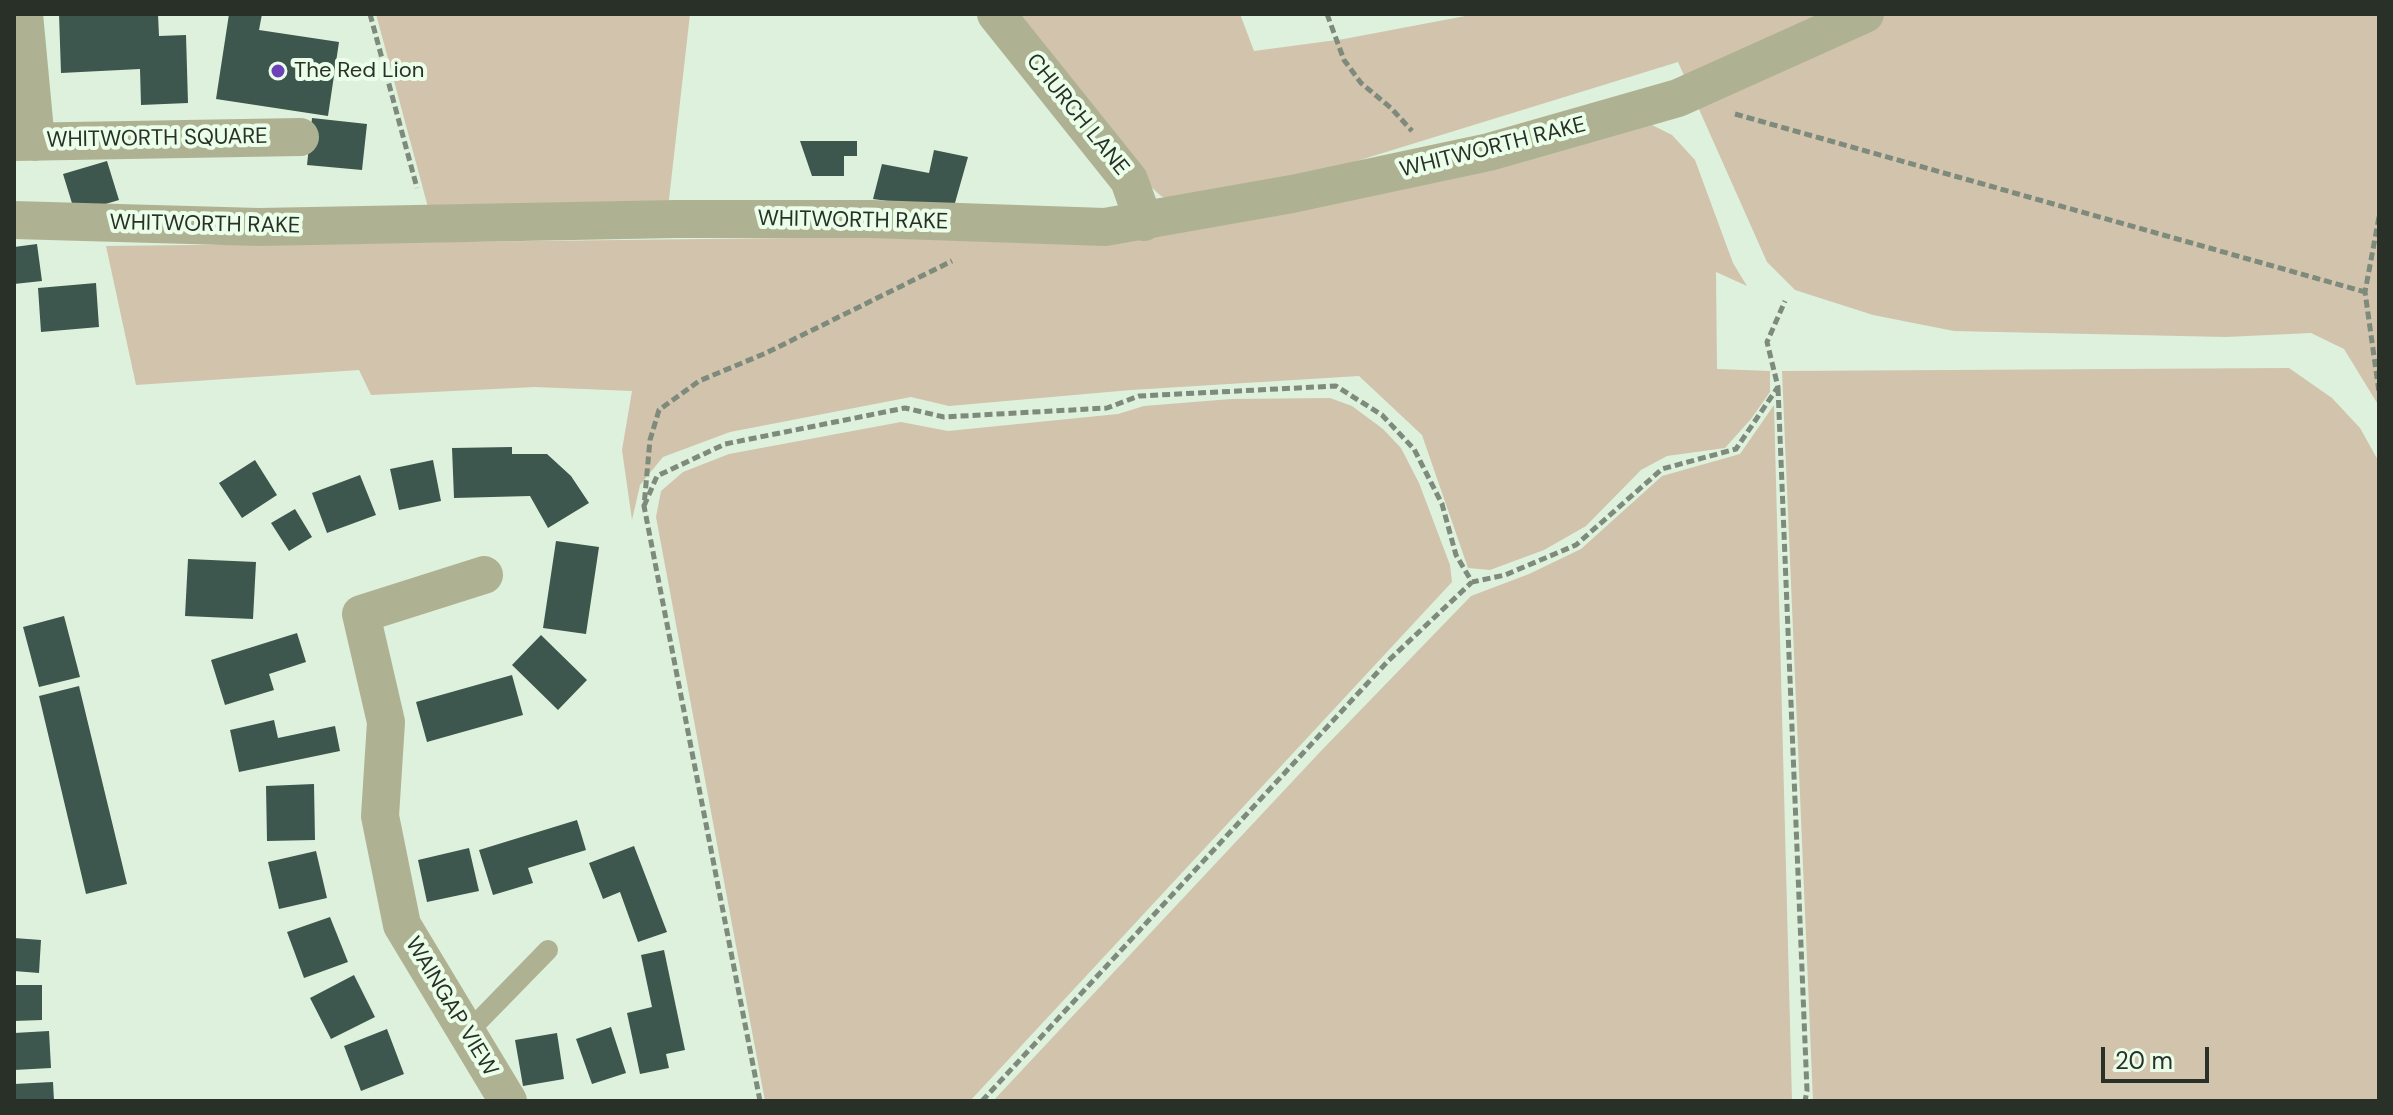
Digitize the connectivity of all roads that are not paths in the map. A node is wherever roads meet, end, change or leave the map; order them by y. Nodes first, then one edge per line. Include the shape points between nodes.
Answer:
1 (24, 14) edge
2 (996, 14) edge
3 (1865, 14) edge
4 (300, 137) dead end
5 (25, 142) edge
6 (14, 220) edge
7 (1144, 222) junction
8 (484, 575) dead end
9 (548, 950) dead end
10 (467, 1033) junction
11 (508, 1101) edge

1 - 5 street
2 - 7 street, CHURCH LANE via 1129,180
3 - 7 street, WHITWORTH RAKE via 1678,98 1489,152
4 - 5 street, WHITWORTH SQUARE
6 - 7 street, WHITWORTH RAKE via 259,227 676,219 1105,227
8 - 10 street, WAINGAP VIEW via 361,614 386,722 380,816 402,925
9 - 10 lane
10 - 11 street, WAINGAP VIEW

